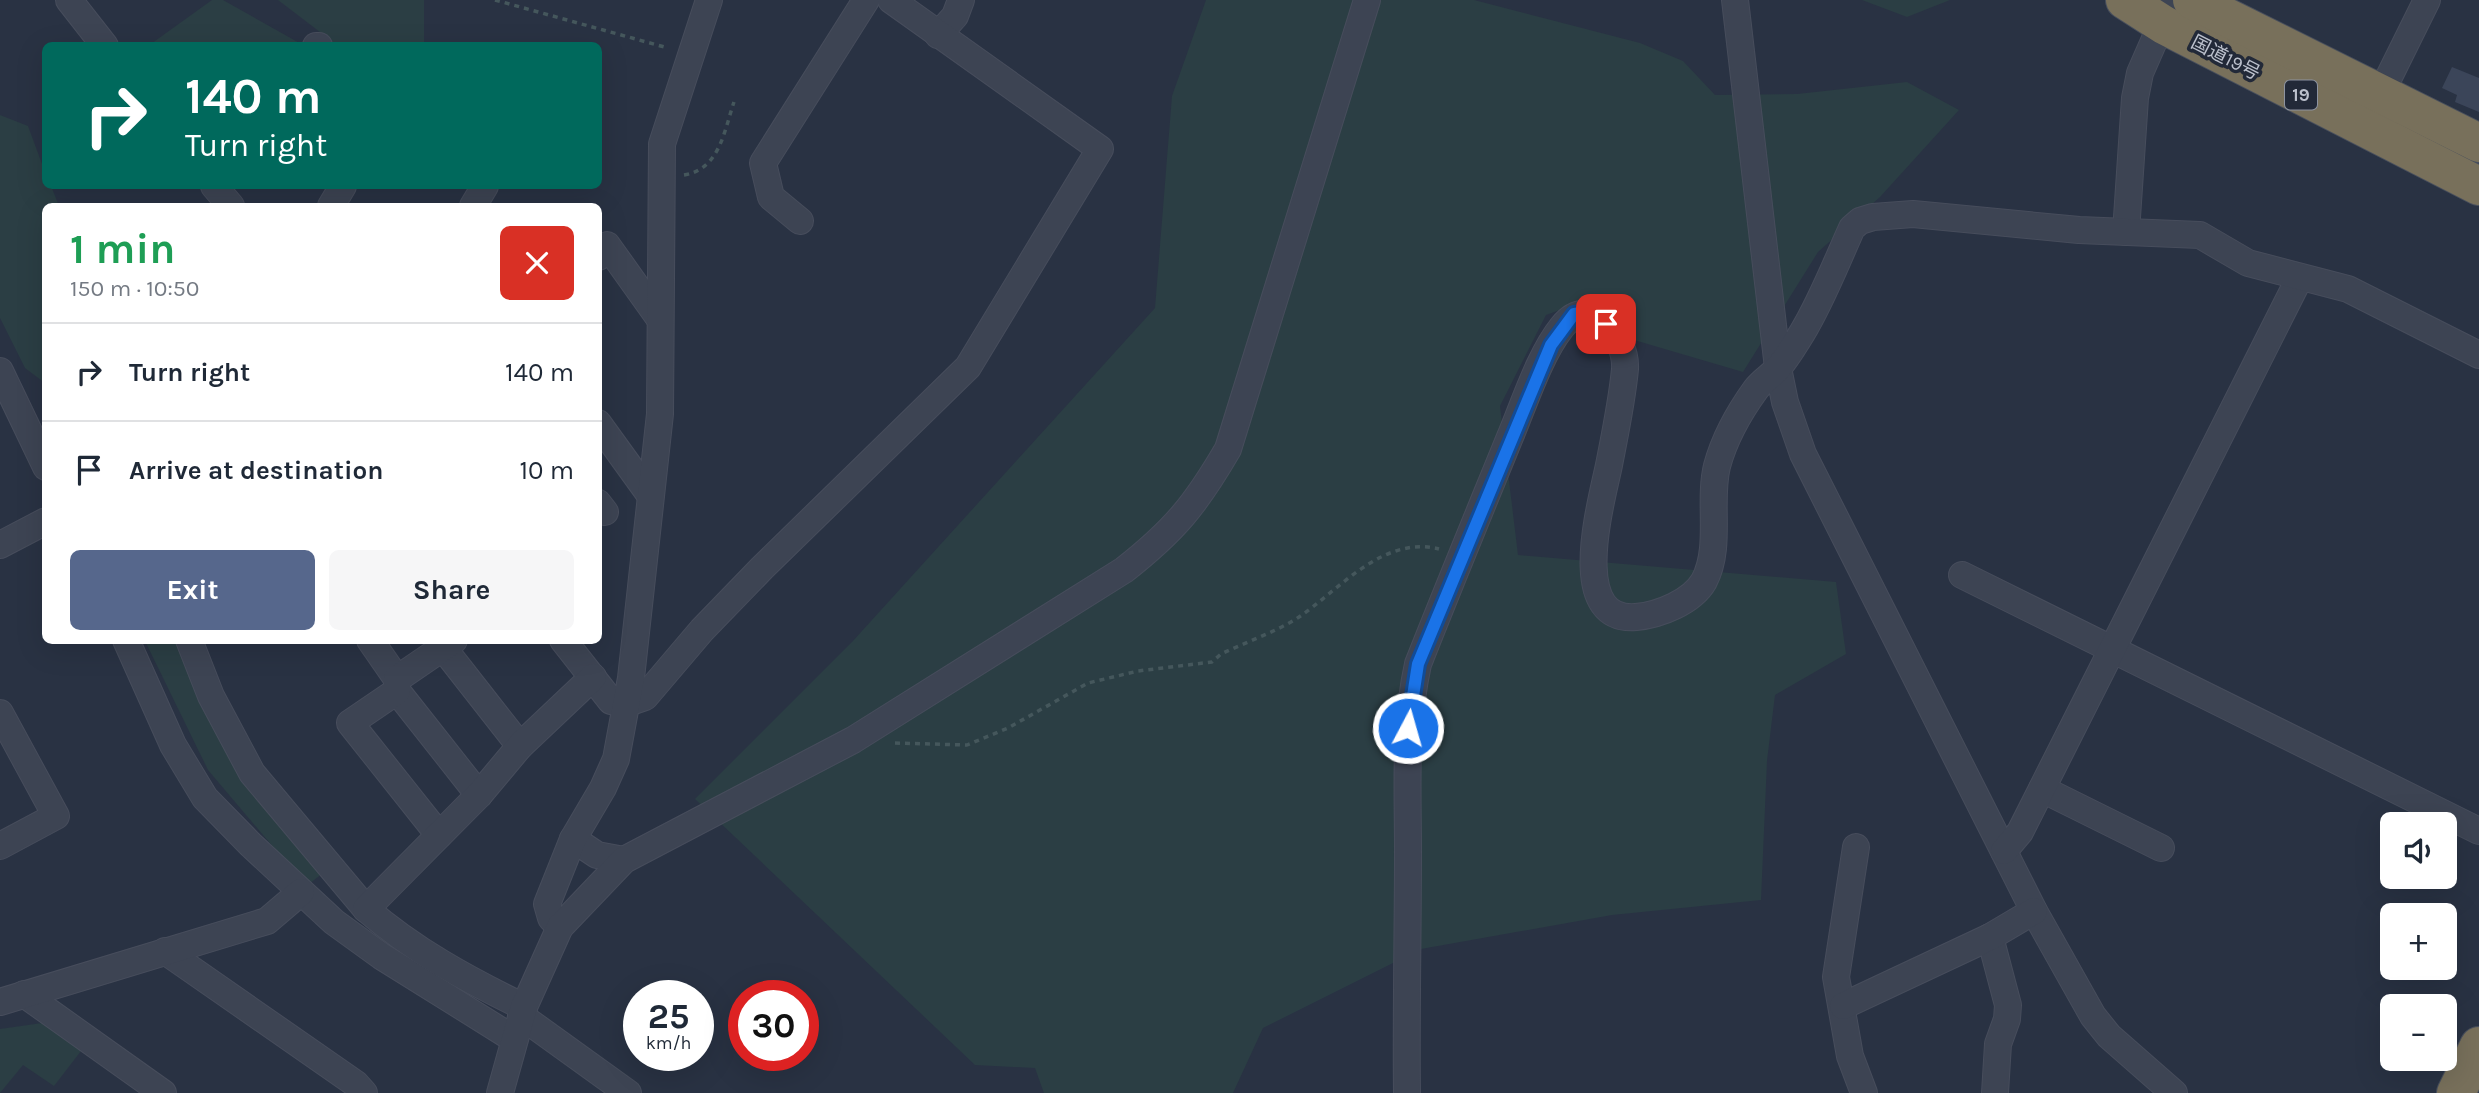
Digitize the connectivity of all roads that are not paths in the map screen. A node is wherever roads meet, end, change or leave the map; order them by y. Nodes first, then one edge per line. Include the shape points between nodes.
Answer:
1 (69, 0) edge
2 (709, 0) edge
3 (866, 0) edge
4 (891, 0) edge
5 (961, 0) edge
6 (1367, 0) edge
7 (1735, 0) edge
8 (2125, 0) edge
9 (2192, 0) edge
10 (2427, 0) edge
11 (2168, 13) edge
12 (938, 35) junction
13 (102, 42) edge
14 (2380, 95) junction
15 (2479, 143) edge
16 (2479, 186) edge
17 (800, 221) dead end
18 (2126, 232) junction
19 (602, 252) edge
20 (2300, 277) junction
21 (659, 318) junction
22 (2479, 355) edge
23 (1778, 368) junction
24 (0, 371) edge
25 (602, 429) edge
26 (42, 459) edge
27 (650, 495) junction
28 (42, 523) edge
29 (0, 545) edge
30 (1962, 575) dead end
31 (128, 644) edge
32 (191, 644) edge
33 (372, 644) edge
34 (566, 644) edge
35 (449, 645) edge
36 (2113, 651) junction
37 (593, 677) junction
38 (397, 685) junction
39 (625, 704) junction
40 (0, 713) edge
41 (520, 746) junction
42 (2042, 789) junction
43 (479, 796) junction
44 (2479, 831) edge
45 (439, 835) junction
46 (573, 839) junction
47 (0, 846) edge
48 (1856, 847) dead end
49 (2161, 848) dead end
50 (2004, 852) junction
51 (624, 860) junction
52 (301, 892) junction
53 (366, 909) junction
54 (2034, 911) junction
55 (560, 927) junction
56 (1990, 937) junction
57 (165, 951) junction
58 (12, 998) edge
59 (1843, 1006) junction
60 (520, 1021) junction
61 (2479, 1046) edge
62 (163, 1093) edge
63 (364, 1093) edge
64 (500, 1093) edge
65 (628, 1093) edge
66 (1407, 1093) edge
67 (1864, 1093) edge
68 (1995, 1093) edge
69 (2174, 1093) edge
70 (2456, 1093) edge

1 - 13 street
2 - 21 street via 662,144
3 - 17 street via 763,163 771,197
4 - 12 street
5 - 12 street via 955,16
6 - 51 street via 1228,449 1200,497 1164,539 1125,570 853,740
7 - 23 street
8 - 11 highway, 国道19号 / 19
9 - 14 highway, 国道19号 / 19
10 - 14 street
11 - 16 highway, 国道19号 / 19
11 - 18 street via 2134,98
12 - 39 street via 1100,149 968,367 762,568 645,697
14 - 15 highway, 国道19号 / 19
18 - 20 street via 2200,235 2248,263
18 - 23 street via 1913,214 1860,221 1852,228 1816,308
19 - 21 street via 607,246
20 - 22 street via 2348,289
20 - 36 street
21 - 27 street via 660,414
23 - 50 street via 1794,433 1812,476
23 - 66 street via 1757,387 1717,466 1709,564 1701,584 1684,600 1656,612 1625,617 1614,612 1598,593 1592,558 1625,366 1623,348 1606,324 1588,312 1574,314 1557,334 1461,556 1418,664 1410,701 1406,754
24 - 26 street
25 - 27 street
27 - 39 street
28 - 29 street
30 - 36 street
31 - 52 street via 173,745 205,798
32 - 53 street via 211,696 252,773
33 - 38 street
34 - 37 street
35 - 38 street
35 - 41 street
36 - 42 street
36 - 44 street
37 - 39 street via 611,701
37 - 41 street
38 - 43 street
38 - 45 street via 350,723
39 - 46 street via 616,759
40 - 47 street via 56,816
41 - 43 street
42 - 49 street
42 - 50 street
43 - 45 street
45 - 53 street
46 - 51 street via 597,855
46 - 55 street via 547,904
48 - 59 street via 1836,977
50 - 54 street
51 - 55 street
52 - 57 street via 267,921
52 - 60 street via 381,956
53 - 60 street
54 - 56 street
54 - 69 street via 2093,1016
55 - 60 street
56 - 59 street
56 - 68 street via 2008,1005 1998,1044
57 - 58 street
57 - 63 street
58 - 62 street
59 - 67 street via 1850,1056
60 - 64 street
60 - 65 street
61 - 70 highway

